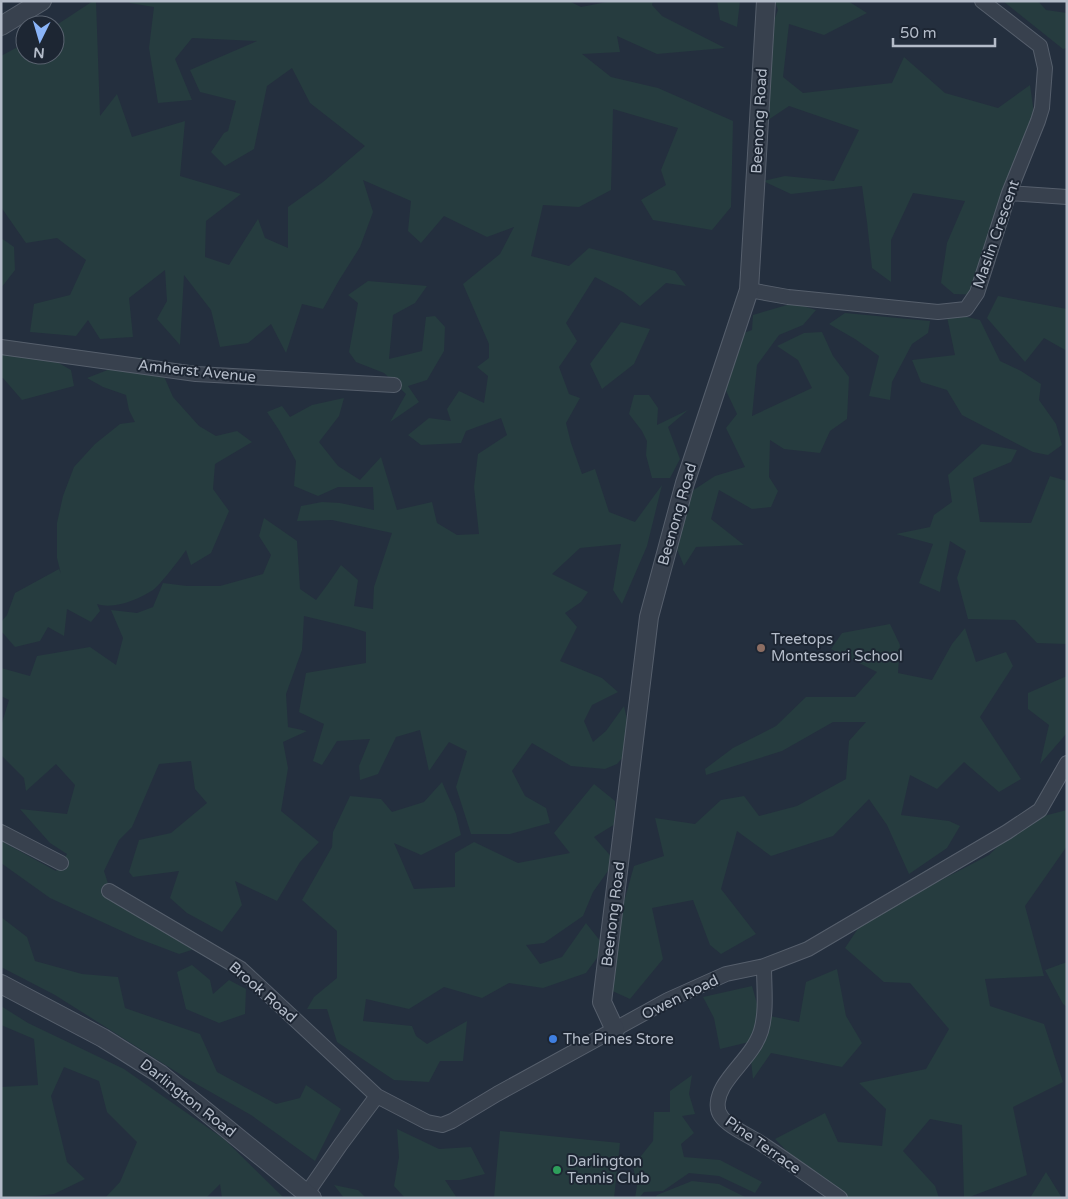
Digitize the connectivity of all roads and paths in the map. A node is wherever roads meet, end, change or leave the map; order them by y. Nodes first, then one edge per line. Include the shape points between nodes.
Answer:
1 (42, 1) edge
2 (766, 1) edge
3 (982, 1) edge
4 (1, 26) edge
5 (1009, 193) junction
6 (1067, 197) edge
7 (749, 290) junction
8 (1, 347) edge
9 (394, 385) dead end
10 (1067, 763) edge
11 (1, 832) edge
12 (61, 863) dead end
13 (109, 891) dead end
14 (764, 966) junction
15 (1, 984) edge
16 (615, 1030) junction
17 (377, 1096) junction
18 (309, 1195) edge
19 (840, 1198) edge

1 - 4 street
2 - 7 street, Beenong Road
3 - 5 street, Maslin Crescent via 1040,46 1045,68 1040,115
5 - 6 street
5 - 7 street, Maslin Crescent via 977,293 966,309 938,312 788,298
7 - 16 street, Beenong Road via 684,482 649,617 602,1002
8 - 9 street, Amherst Avenue via 196,374
10 - 14 street, Owen Road via 1040,810 808,949
11 - 12 street
13 - 17 street, Brook Road via 240,969
14 - 16 street, Owen Road via 726,974 668,1000
14 - 19 street, Pine Terrace via 761,1030 754,1045 722,1088 718,1111 728,1124
15 - 18 street, Darlington Road via 104,1038 160,1074
16 - 17 street, Owen Road via 442,1125 427,1122
17 - 18 street

